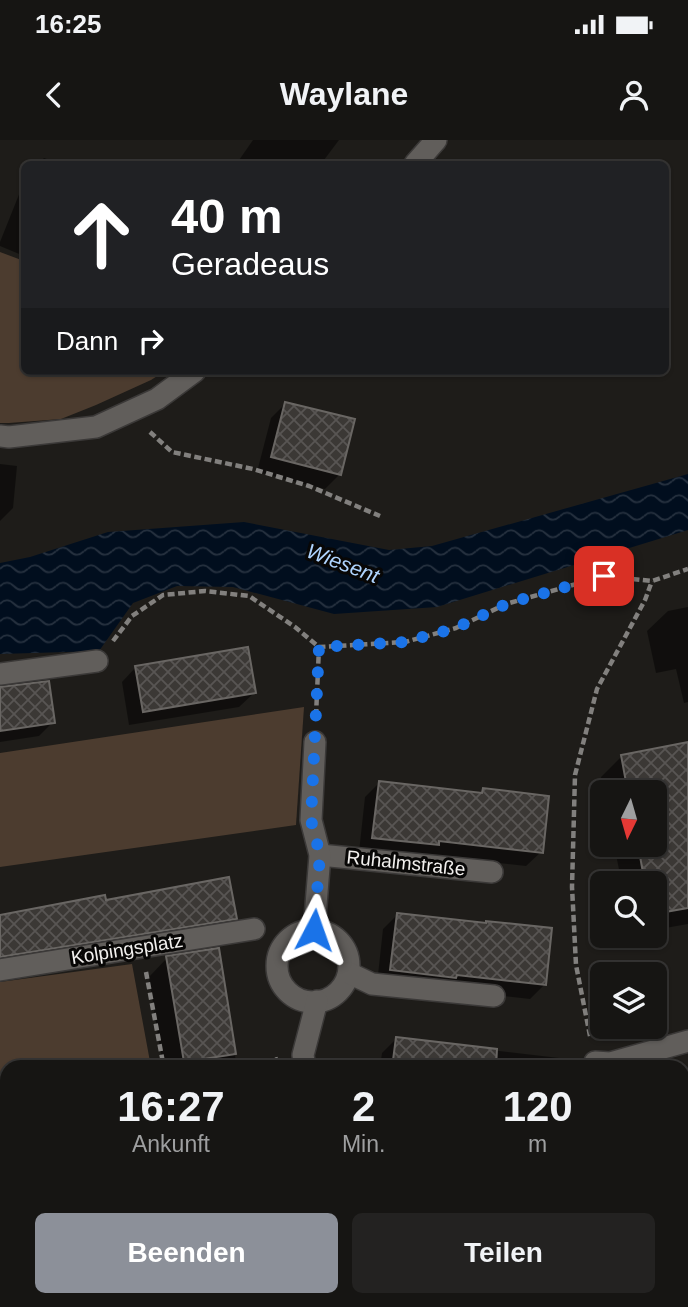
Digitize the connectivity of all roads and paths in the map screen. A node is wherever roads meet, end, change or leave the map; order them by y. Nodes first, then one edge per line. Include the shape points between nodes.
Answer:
1 (190, 375) edge
2 (129, 412) junction
3 (0, 436) edge
4 (380, 516) dead end
5 (688, 569) edge
6 (652, 581) junction
7 (319, 647) junction
8 (97, 661) joint
9 (0, 674) edge
10 (315, 743) joint
11 (320, 855) junction
12 (492, 872) dead end
13 (254, 929) dead end
14 (314, 930) junction
15 (145, 966) dead end
16 (0, 970) edge
17 (349, 973) junction
18 (494, 996) dead end
19 (317, 1001) junction
20 (688, 1041) edge
21 (163, 1060) edge
22 (304, 1060) edge
23 (595, 1060) edge
24 (621, 1060) edge

1 - 2 street via 157,399
2 - 3 street via 96,427
2 - 4 path via 172,452 310,486
5 - 6 path
6 - 7 path via 604,576 506,604 456,628 404,642
6 - 23 path via 597,689 575,775 572,887 576,965
7 - 8 path via 249,596 205,591 163,595 132,616
7 - 10 path
8 - 9 street
10 - 11 street, Ruhalmstraße via 311,820
11 - 12 street, Ruhalmstraße
11 - 14 street, Ruhalmstraße
13 - 16 street, Kolpingsplatz
14 - 17 street via 338,940 349,960
14 - 19 street via 291,937 278,957 278,970 286,990
15 - 21 path
17 - 18 street via 372,984
17 - 19 street via 338,992
19 - 22 street
20 - 24 street

